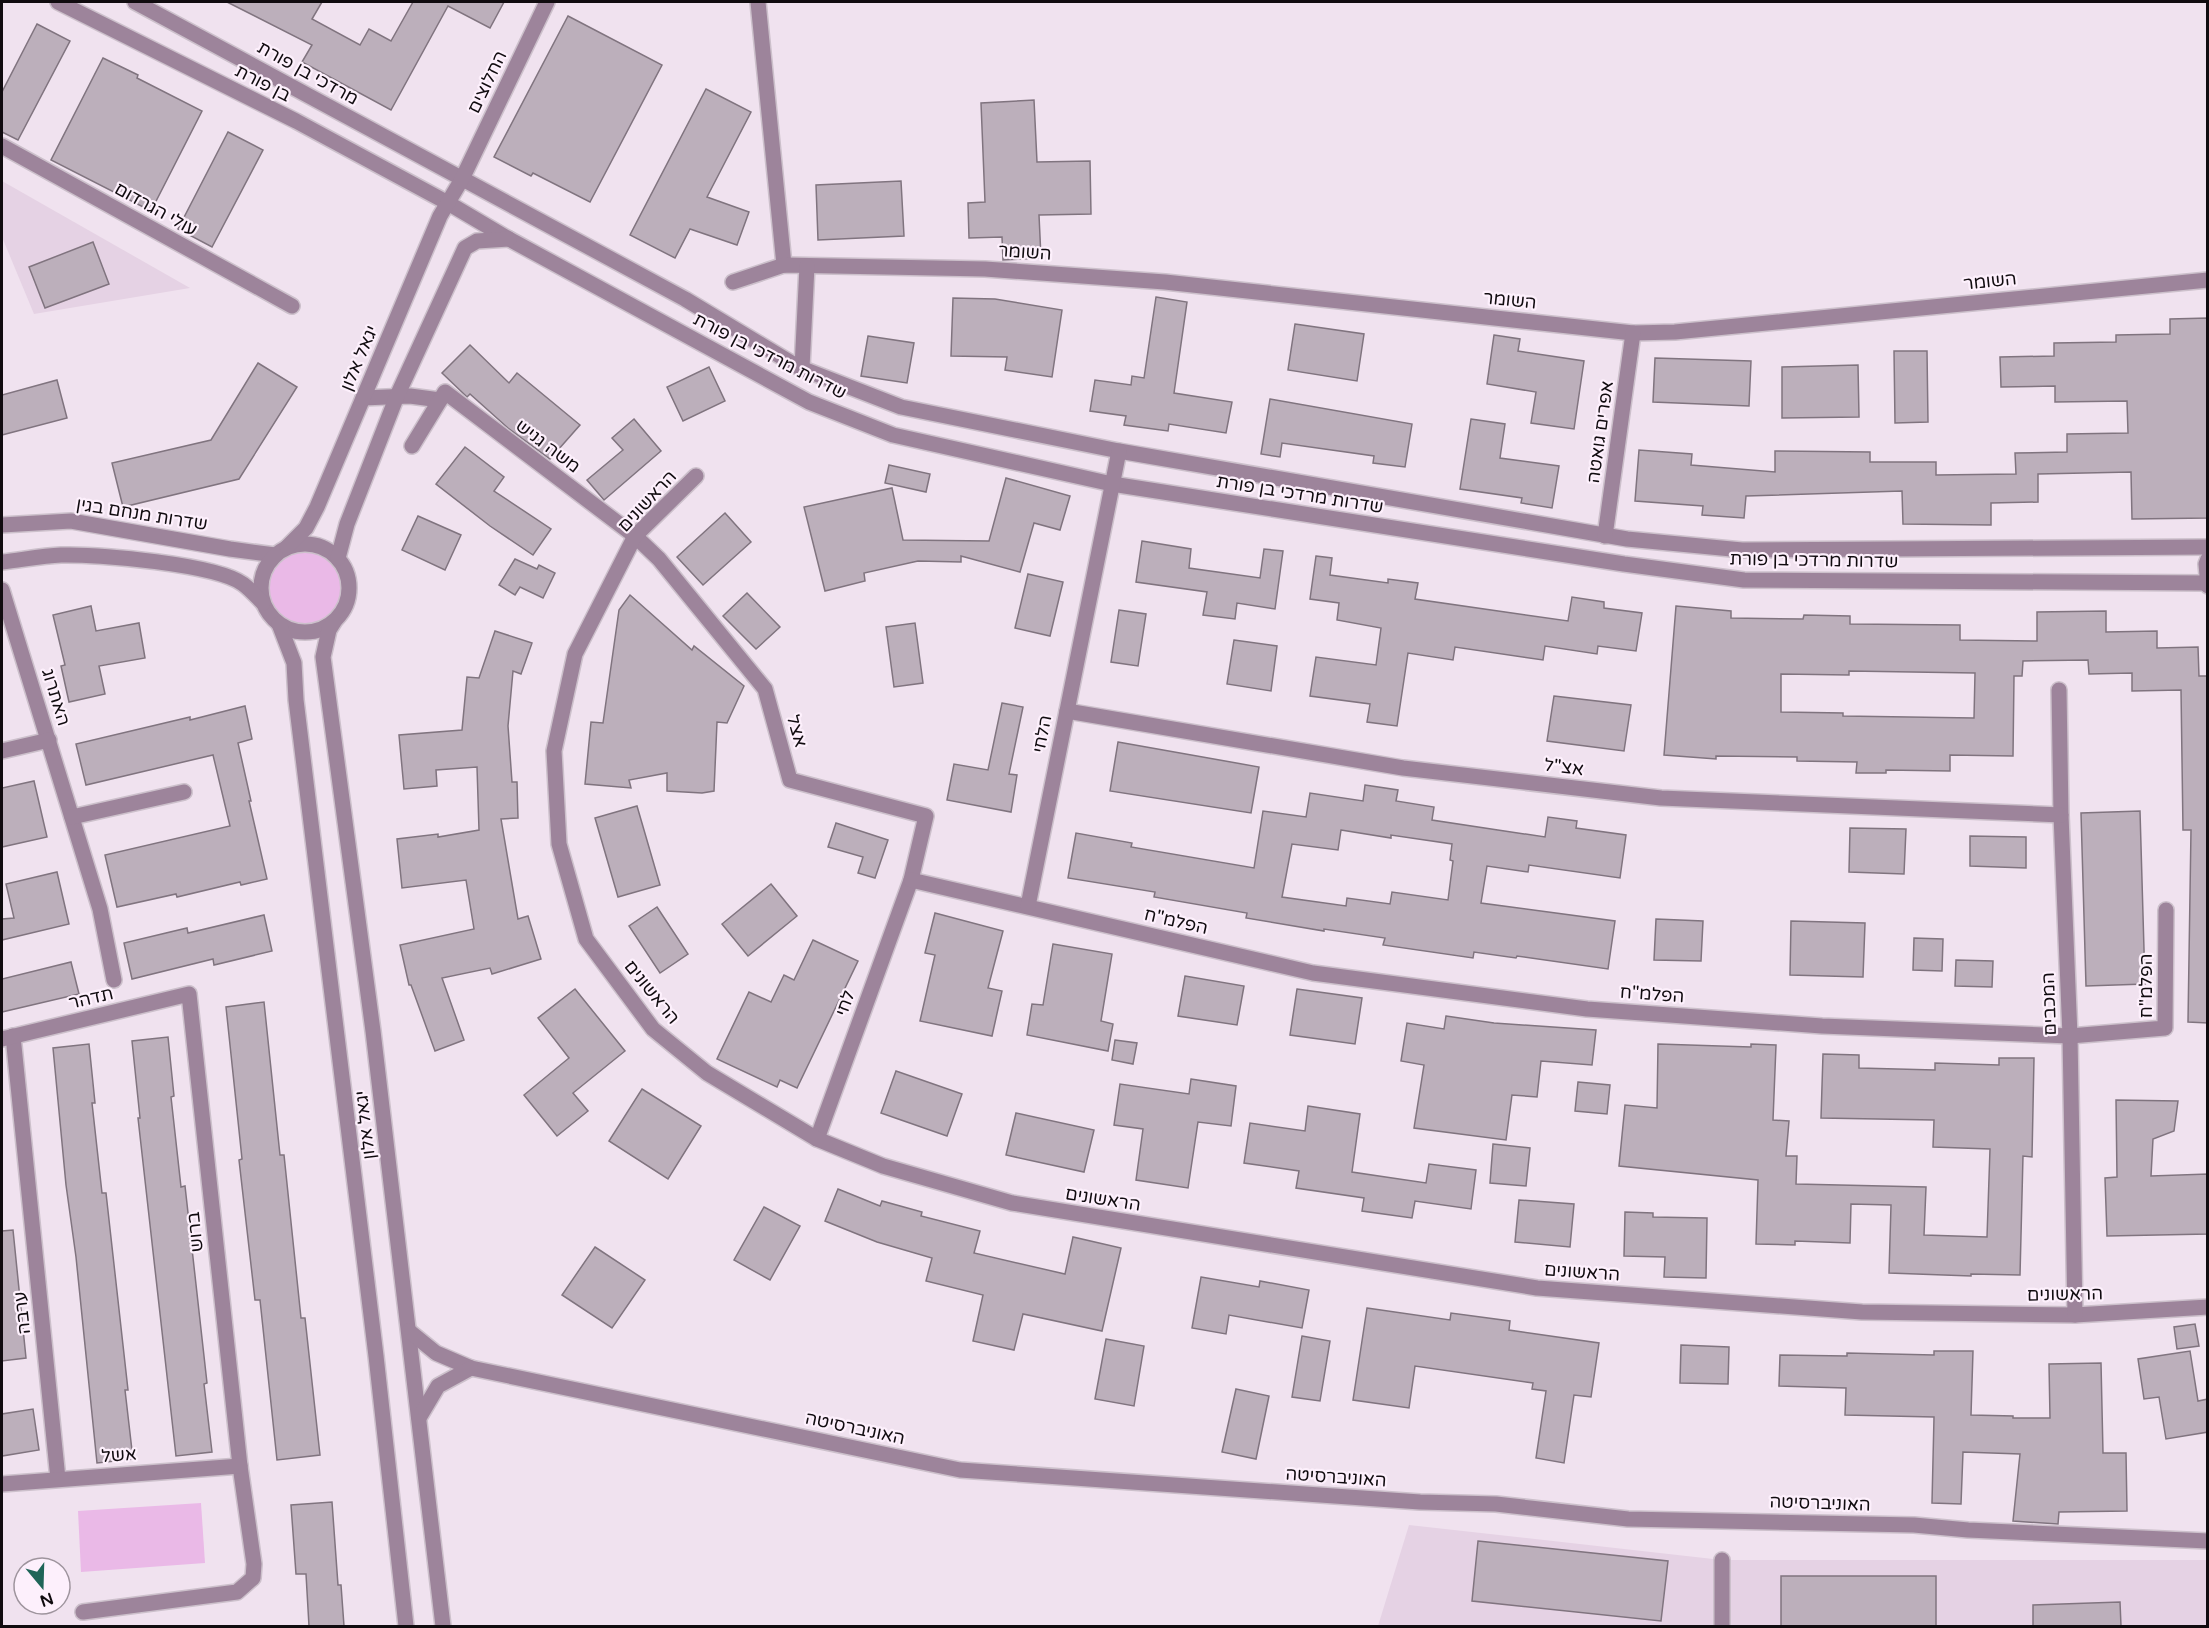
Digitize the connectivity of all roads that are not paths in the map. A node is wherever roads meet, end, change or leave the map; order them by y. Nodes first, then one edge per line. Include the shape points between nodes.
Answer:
1 (58, 2) edge
2 (135, 2) edge
3 (547, 2) edge
4 (758, 2) edge
5 (2, 146) edge
6 (462, 179) junction
7 (448, 203) junction
8 (509, 239) junction
9 (784, 265) junction
10 (807, 266) junction
11 (2208, 280) edge
12 (733, 282) dead end
13 (292, 306) dead end
14 (1633, 333) junction
15 (802, 368) junction
16 (397, 396) junction
17 (363, 398) junction
18 (440, 400) junction
19 (412, 446) dead end
20 (1119, 451) junction
21 (696, 476) dead end
22 (1112, 484) junction
23 (2, 525) edge
24 (635, 536) junction
25 (1605, 536) junction
26 (2208, 547) edge
27 (281, 551) junction
28 (338, 558) junction
29 (2208, 559) edge
30 (2, 562) edge
31 (2207, 584) edge
32 (2, 590) edge
33 (263, 603) junction
34 (334, 622) junction
35 (279, 624) junction
36 (2059, 690) dead end
37 (1067, 711) junction
38 (49, 740) junction
39 (2, 751) edge
40 (184, 792) dead end
41 (2061, 815) junction
42 (72, 817) junction
43 (910, 880) junction
44 (1028, 906) junction
45 (2166, 910) dead end
46 (114, 980) dead end
47 (189, 994) joint
48 (2070, 1036) junction
49 (7, 1038) edge
50 (817, 1139) junction
51 (2208, 1306) edge
52 (2075, 1316) junction
53 (409, 1331) junction
54 (471, 1368) junction
55 (418, 1418) junction
56 (240, 1466) junction
57 (58, 1479) junction
58 (2, 1484) edge
59 (2208, 1541) edge
60 (1722, 1560) dead end
61 (83, 1612) dead end
62 (406, 1626) edge
63 (443, 1626) edge
64 (1722, 1626) edge

1 - 7 street, בן פורת via 296,121
2 - 6 street, מרדכי בן פורת
3 - 6 street, החלוצים
4 - 9 street
5 - 13 street, עולי הגרדום
6 - 7 street, יגאל אלון
6 - 15 street, שדרות מרדכי בן פורת via 685,299
7 - 8 street, שדרות מרדכי בן פורת
7 - 17 street, יגאל אלון
8 - 16 street via 477,241 465,248
8 - 22 street, שדרות מרדכי בן פורת via 809,402 893,435
9 - 10 street, השומר
9 - 12 street, השומר
10 - 14 street, השומר via 985,269 1165,282
10 - 15 street
11 - 14 street, השומר
14 - 25 street, אפרים גואטה
15 - 20 street, שדרות מרדכי בן פורת via 901,407
16 - 17 street, משה גניש
16 - 18 street, משה גניש
16 - 28 street via 347,524
17 - 27 street, יגאל אלון via 310,522
18 - 19 street
18 - 24 street, משה גניש via 445,392
20 - 22 street, הלחי
20 - 25 street, שדרות מרדכי בן פורת
21 - 24 street, הראשונים
22 - 31 street, שדרות מרדכי בן פורת via 1744,580
22 - 37 street, הלחי
23 - 27 street, שדרות מנחם בגין via 71,521 230,549
24 - 43 street, אצל via 659,559 765,689 790,780 926,816
24 - 50 street, הראשונים via 575,654 554,751 559,844 586,939 653,1029 707,1073
25 - 26 street, שדרות מרדכי בן פורת via 1742,550
27 - 28 street via 314,544
27 - 33 street via 267,565 262,577
28 - 34 street via 350,584 343,611
29 - 31 street
30 - 33 street via 62,555 176,565 242,582
32 - 38 street, האתרוג
33 - 35 street
34 - 35 street via 303,633
34 - 53 street, יגאל אלון via 323,657
35 - 62 street, יגאל אלון via 294,663
36 - 41 street, המכבים
37 - 41 street, אצ"ל via 1403,768 1660,798
37 - 44 street, הלחי
38 - 39 street
38 - 42 street, האתרוג
40 - 42 street
41 - 48 street, המכבים
42 - 46 street, האתרוג via 100,909
43 - 44 street
43 - 50 street, לחי
44 - 48 street, הפלמ"ח via 1313,973 1587,1009 1822,1026
45 - 48 street, הפלמ"ח via 2165,1028
47 - 49 street, תדהר
47 - 56 street, ברוש
48 - 52 street, המכבים
49 - 57 street, ערבה
50 - 52 street, הראשונים via 883,1166 1012,1203 1537,1288 1862,1312
51 - 52 street, הראשונים
53 - 54 street, האוניברסיטה via 436,1353
53 - 55 street, יגאל אלון
54 - 55 street via 438,1386
54 - 59 street, האוניברסיטה via 960,1470 1496,1504 1628,1519 1914,1525
55 - 63 street, יגאל אלון
56 - 57 street, אשל
56 - 61 street, ברוש via 253,1578 237,1592
57 - 58 street, אשל
60 - 64 street

